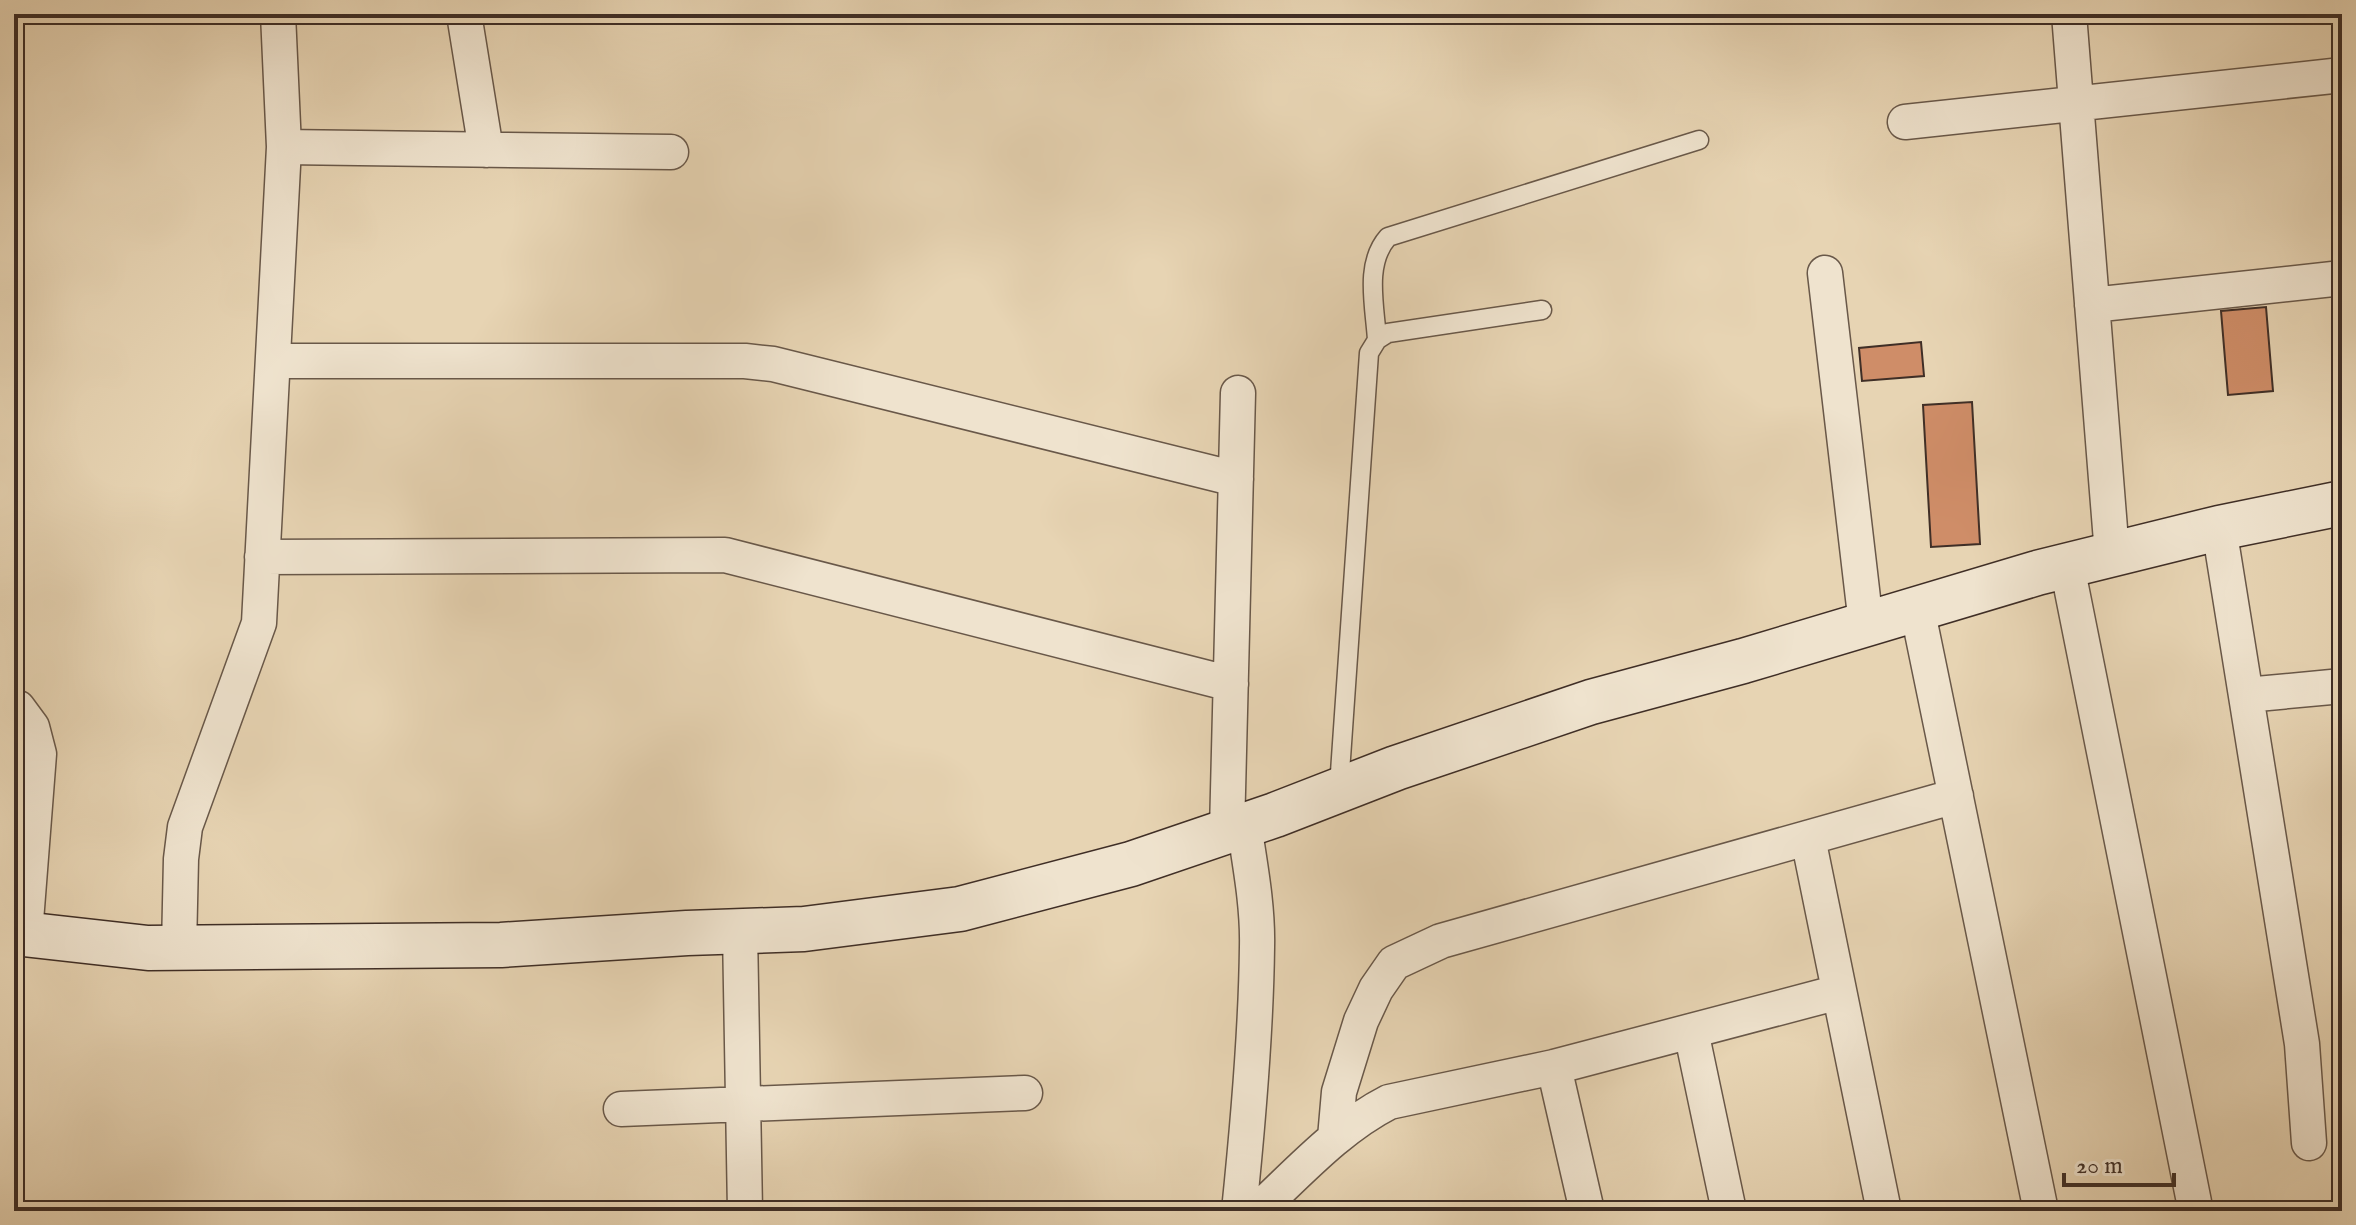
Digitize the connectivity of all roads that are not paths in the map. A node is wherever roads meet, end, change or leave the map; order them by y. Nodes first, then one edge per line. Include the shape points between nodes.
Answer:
1 (278, 14) edge
2 (464, 14) edge
3 (2069, 14) edge
4 (2342, 75) edge
5 (2076, 102) junction
6 (1905, 122) dead end
7 (1699, 140) dead end
8 (284, 147) junction
9 (486, 150) junction
10 (671, 152) dead end
11 (1825, 273) dead end
12 (2342, 278) edge
13 (2092, 305) junction
14 (1542, 310) dead end
15 (1377, 340) junction
16 (273, 361) junction
17 (1238, 393) dead end
18 (1236, 479) junction
19 (2342, 503) edge
20 (2219, 528) junction
21 (2112, 554) junction
22 (262, 557) junction
23 (2067, 566) junction
24 (1917, 608) junction
25 (1866, 624) junction
26 (1231, 684) junction
27 (2342, 686) edge
28 (2246, 695) junction
29 (14, 707) edge
30 (1339, 790) junction
31 (1956, 796) junction
32 (1236, 828) junction
33 (1808, 838) junction
34 (740, 931) junction
35 (19, 934) edge
36 (179, 948) junction
37 (1839, 992) junction
38 (1691, 1031) junction
39 (1554, 1067) junction
40 (1025, 1093) dead end
41 (744, 1104) junction
42 (621, 1109) dead end
43 (1335, 1138) junction
44 (2309, 1143) dead end
45 (2194, 1202) dead end
46 (745, 1211) edge
47 (1239, 1211) edge
48 (1257, 1211) edge
49 (1587, 1211) edge
50 (1729, 1211) edge
51 (1884, 1211) edge
52 (2041, 1211) edge

1 - 8 street
2 - 9 street
3 - 5 street
4 - 5 street
5 - 6 street
5 - 13 street
7 - 15 lane via 1388,237 1373,264
8 - 9 street
8 - 16 street
9 - 10 street
11 - 25 street
12 - 13 street
13 - 21 street
14 - 15 lane via 1388,333
15 - 30 lane via 1369,353
16 - 18 street via 773,364
16 - 22 street
17 - 18 street
18 - 26 street
19 - 20 street
20 - 21 street
20 - 28 street
21 - 23 street
22 - 26 street via 725,555
22 - 36 street via 259,623 185,827
23 - 24 street
23 - 45 street
24 - 25 street
24 - 31 street
25 - 30 street via 1591,702
26 - 32 street
27 - 28 street
28 - 44 street via 2302,1044
29 - 35 street via 32,727 39,754
30 - 32 street
31 - 33 street
31 - 52 street
32 - 34 street via 1131,864 960,909 804,929
32 - 47 street via 1255,893 1257,946
33 - 37 street
33 - 43 street via 1441,941 1394,963 1361,1021 1339,1092
34 - 36 street via 501,945
34 - 41 street
35 - 36 street
37 - 38 street
37 - 51 street
38 - 39 street
38 - 50 street
39 - 43 street via 1389,1102
39 - 49 street
40 - 41 street
41 - 42 street
41 - 46 street
43 - 48 street

